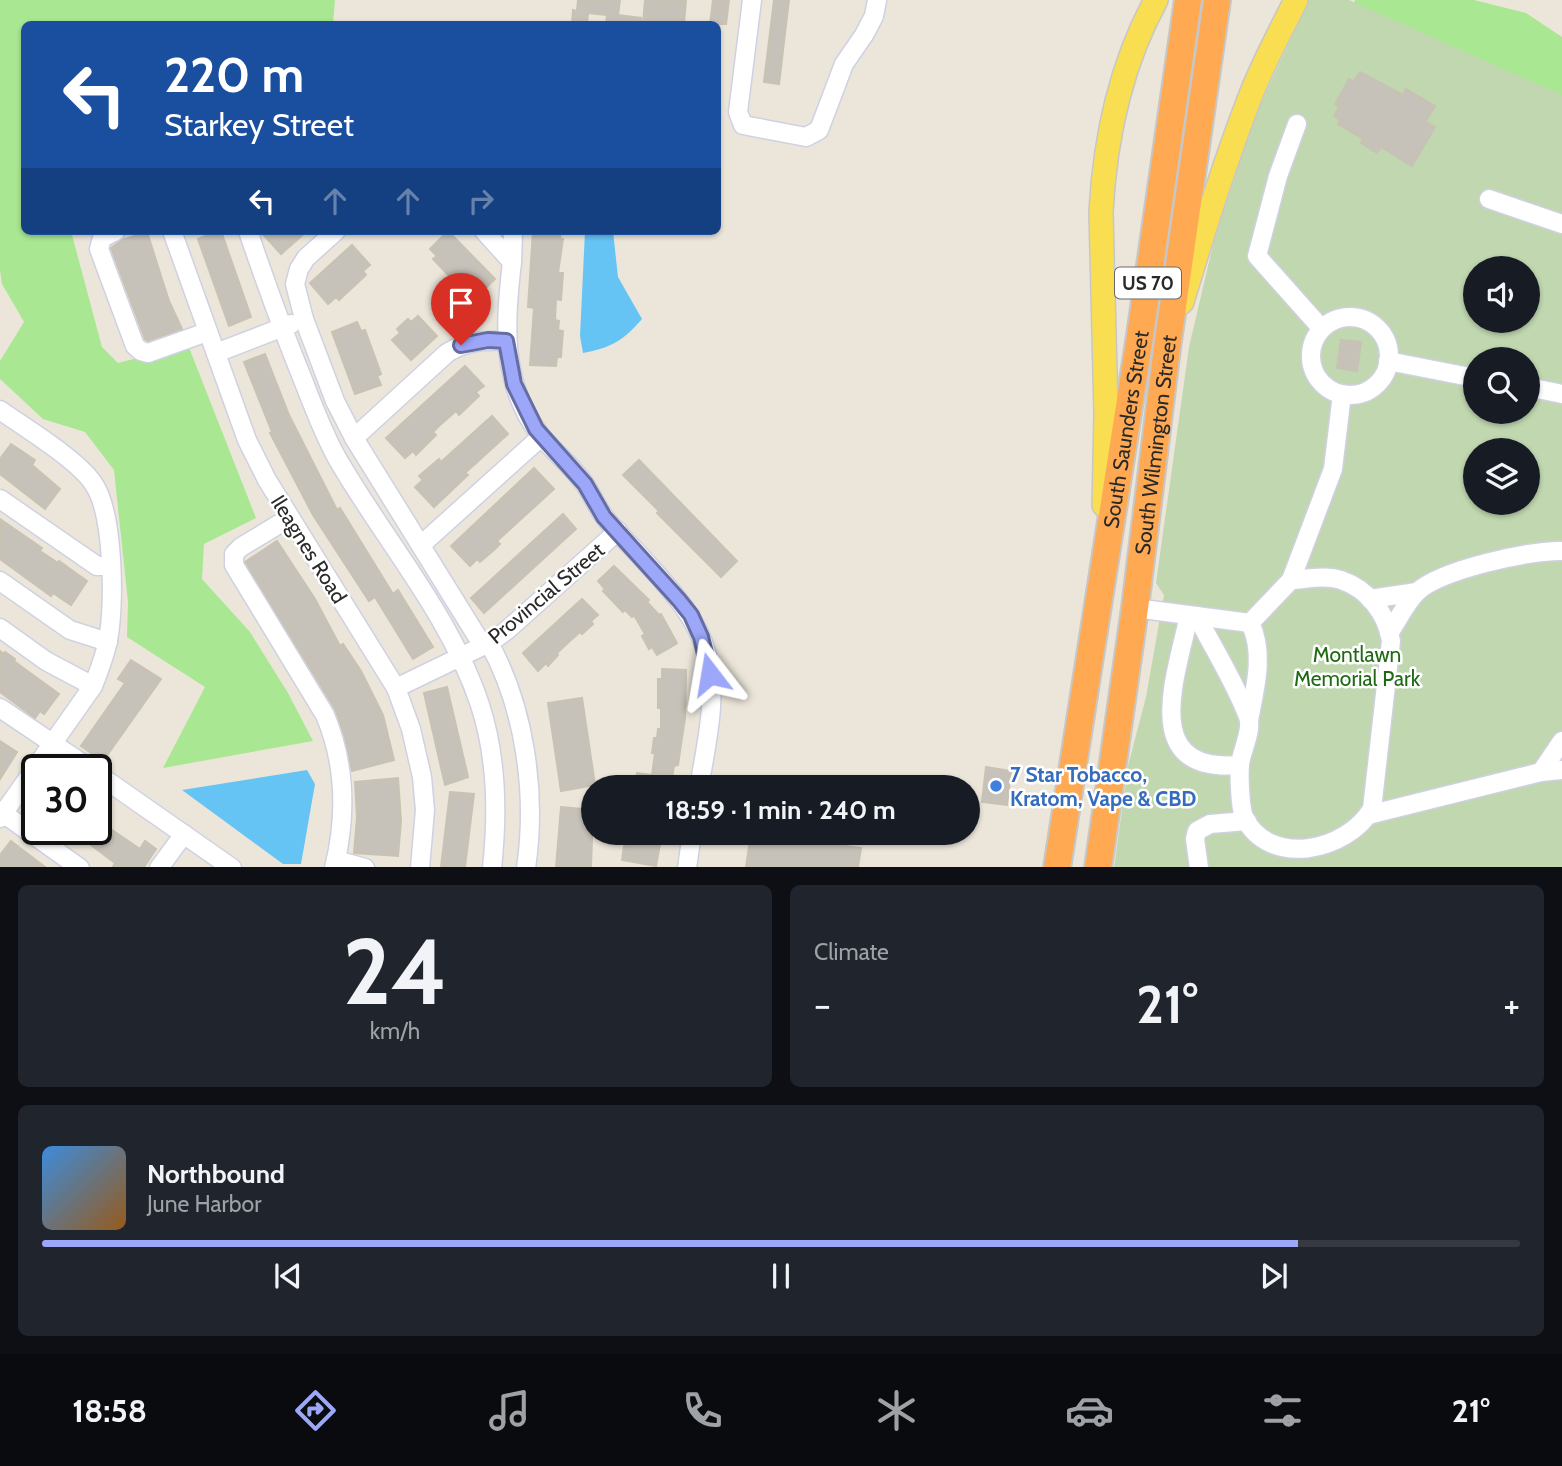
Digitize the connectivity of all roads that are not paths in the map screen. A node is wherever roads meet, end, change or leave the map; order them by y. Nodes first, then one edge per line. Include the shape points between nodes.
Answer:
1 (752, 0) edge
2 (877, 0) edge
3 (1188, 0) edge
4 (1217, 0) edge
5 (1296, 0) edge
6 (1154, 4) edge
7 (1297, 124) dead end
8 (1489, 200) dead end
9 (1562, 224) edge
10 (108, 235) edge
11 (173, 235) edge
12 (249, 235) edge
13 (332, 235) edge
14 (488, 235) edge
15 (513, 235) edge
16 (512, 262) junction
17 (304, 319) junction
18 (282, 327) junction
19 (1322, 329) junction
20 (207, 332) junction
21 (506, 341) junction
22 (1167, 348) junction
23 (216, 353) junction
24 (1388, 361) junction
25 (1463, 376) edge
26 (1540, 389) edge
27 (1342, 394) junction
28 (1562, 394) edge
29 (0, 410) edge
30 (541, 437) junction
31 (354, 438) junction
32 (0, 499) edge
33 (289, 518) junction
34 (618, 531) junction
35 (421, 545) junction
36 (1562, 551) edge
37 (110, 566) junction
38 (1103, 566) junction
39 (1291, 580) junction
40 (0, 581) edge
41 (1417, 592) junction
42 (1370, 599) junction
43 (1135, 608) junction
44 (1193, 615) junction
45 (1250, 623) junction
46 (0, 628) edge
47 (1390, 632) junction
48 (108, 642) junction
49 (486, 644) junction
50 (459, 658) junction
51 (93, 686) junction
52 (396, 688) junction
53 (0, 708) edge
54 (1250, 720) junction
55 (1562, 741) edge
56 (52, 744) junction
57 (68, 754) edge
58 (1240, 765) junction
59 (1562, 770) edge
60 (1541, 772) junction
61 (701, 775) edge
62 (112, 784) edge
63 (1, 814) edge
64 (1368, 816) junction
65 (1247, 821) junction
66 (184, 834) junction
67 (690, 845) edge
68 (335, 864) edge
69 (75, 866) edge
70 (159, 867) edge
71 (232, 867) edge
72 (365, 867) edge
73 (420, 867) edge
74 (492, 867) edge
75 (526, 867) edge
76 (687, 867) edge
77 (1057, 867) edge
78 (1098, 867) edge
79 (1199, 867) edge

1 - 2 street via 738,112 743,125 807,137 819,130 844,64 874,16
3 - 38 highway, South Saunders Street / US 70
4 - 22 highway, South Saunders Street / US 70
5 - 22 main road, South Wilmington Street via 1241,121
6 - 38 main road, South Wilmington Street via 1113,110 1102,181
7 - 19 street via 1257,256
8 - 9 street
10 - 20 street via 99,249 135,346 148,353
11 - 20 street, Ileagnes Road
12 - 18 street
13 - 17 street via 299,269 295,284
14 - 16 street
15 - 16 street
16 - 21 street
17 - 18 street
17 - 31 street
18 - 23 street
18 - 50 street via 337,457 432,604
19 - 24 street via 1343,318 1368,322 1386,341
19 - 27 street via 1311,351 1311,364 1324,385
20 - 23 street, Ileagnes Road
21 - 30 street via 514,384
21 - 31 street via 475,342 454,349
22 - 43 highway, South Wilmington Street / US 70
23 - 33 street, Ileagnes Road via 247,440
24 - 25 street
24 - 27 street via 1382,379 1372,388 1360,394
26 - 28 street
27 - 39 street via 1333,469
29 - 37 street via 93,482 105,509
30 - 34 street via 585,484
30 - 35 street
31 - 35 street
32 - 37 street via 97,566
33 - 52 street, Ileagnes Road
33 - 68 street via 241,547 234,554 234,565 333,734 344,789
34 - 49 street, Provincial Street
34 - 61 street via 691,615 701,637 713,696
35 - 49 street
36 - 41 street via 1492,561
37 - 48 street
38 - 77 highway, South Wilmington Street / US 70
39 - 42 street via 1340,580
39 - 45 street
40 - 48 street via 70,630
41 - 42 street
41 - 47 street
42 - 47 street
43 - 44 street
43 - 78 highway, South Wilmington Street / US 70
44 - 45 street
44 - 54 street
44 - 58 street via 1170,707 1175,736 1186,753 1207,765
45 - 54 street via 1258,655
46 - 51 street via 46,661
47 - 64 street
48 - 51 street
49 - 50 street, Provincial Street
49 - 75 street via 499,661 511,695 526,758 530,826
50 - 52 street, Provincial Street
50 - 74 street via 480,704 492,756
51 - 56 street
52 - 73 street, Ileagnes Road via 422,777 425,810
53 - 56 street
54 - 58 street
55 - 60 street
56 - 57 street
56 - 63 street
58 - 65 street
59 - 60 street
60 - 64 street
62 - 66 street
63 - 69 street
64 - 65 street via 1336,841 1304,852 1268,843
65 - 79 street via 1210,824 1197,831
66 - 70 street
66 - 71 street
67 - 76 street
68 - 72 street

